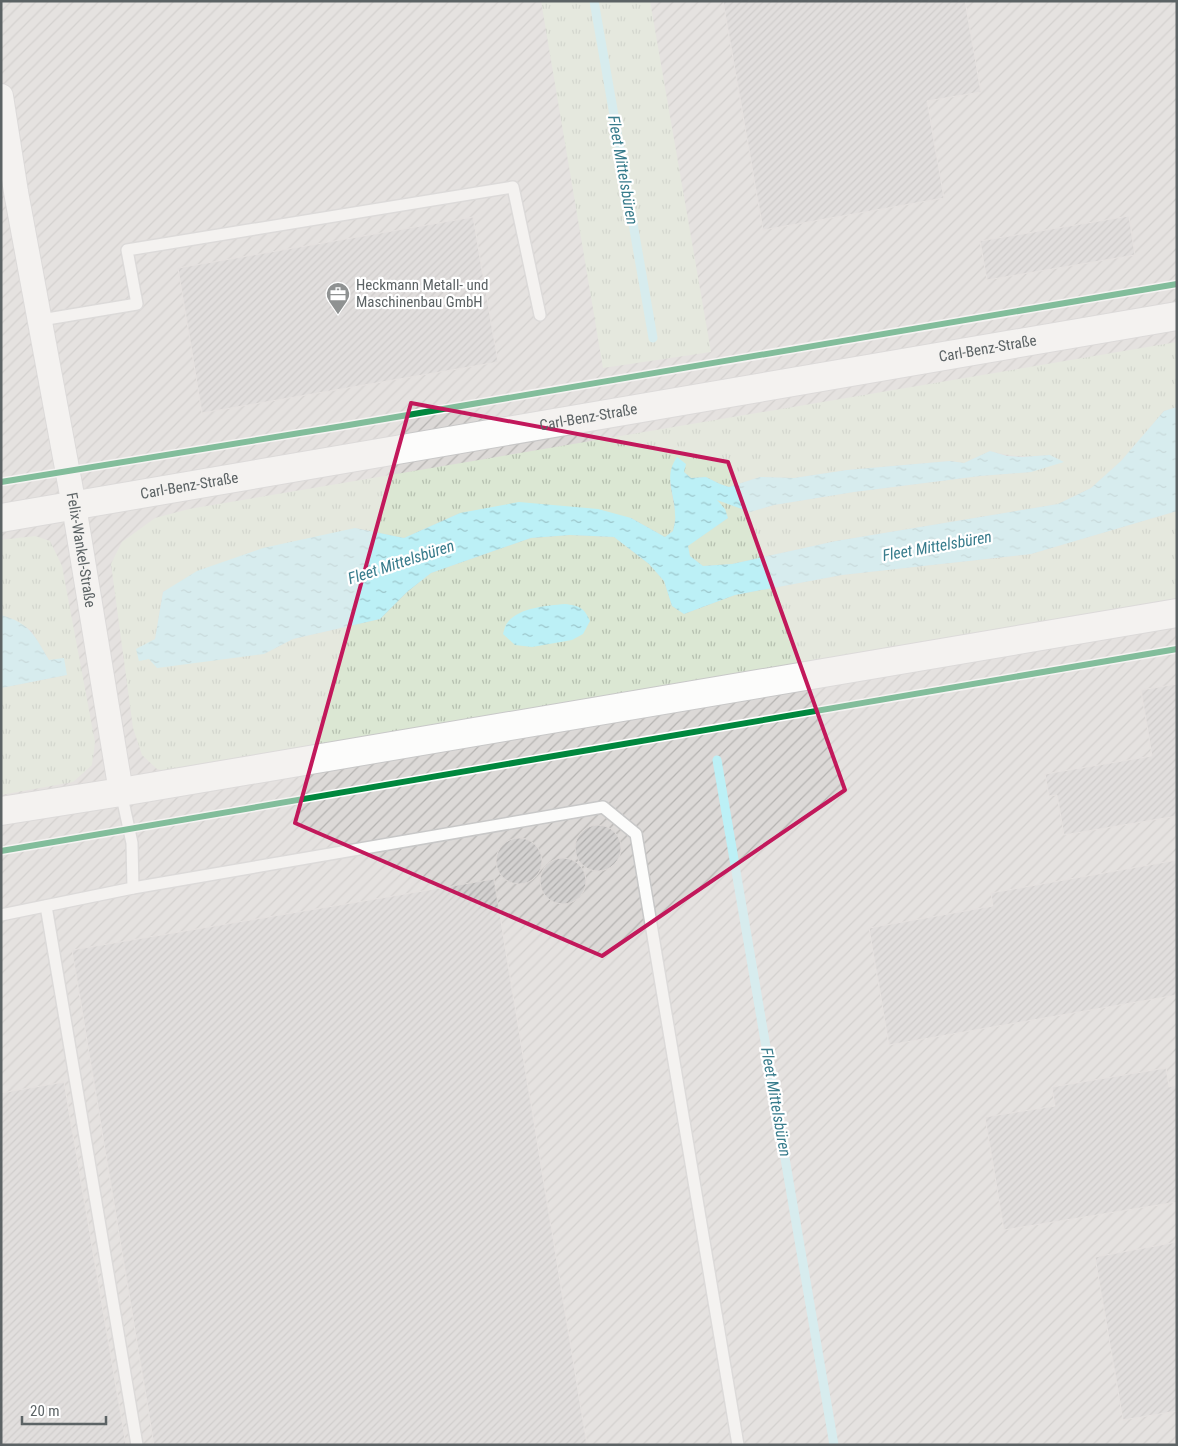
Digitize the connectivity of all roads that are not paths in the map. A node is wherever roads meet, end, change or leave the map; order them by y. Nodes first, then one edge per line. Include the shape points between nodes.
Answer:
1 (1, 96) edge
2 (9, 185) edge
3 (540, 315) dead end
4 (1177, 316) edge
5 (41, 320) junction
6 (74, 506) junction
7 (1, 518) edge
8 (1177, 613) edge
9 (122, 792) junction
10 (1, 811) edge
11 (133, 888) junction
12 (46, 906) junction
13 (1, 915) edge
14 (137, 1445) edge
15 (738, 1445) edge

1 - 2 street, Felix-Wankel-Straße
2 - 5 street, Felix-Wankel-Straße
3 - 5 lane via 513,187 128,250 137,304
4 - 6 street, Carl-Benz-Straße
5 - 6 street, Felix-Wankel-Straße
6 - 7 street, Carl-Benz-Straße
6 - 9 street, Felix-Wankel-Straße
8 - 9 street
9 - 10 street
9 - 11 lane via 132,843
11 - 12 lane
11 - 15 lane via 603,807 636,834
12 - 13 lane
12 - 14 lane

